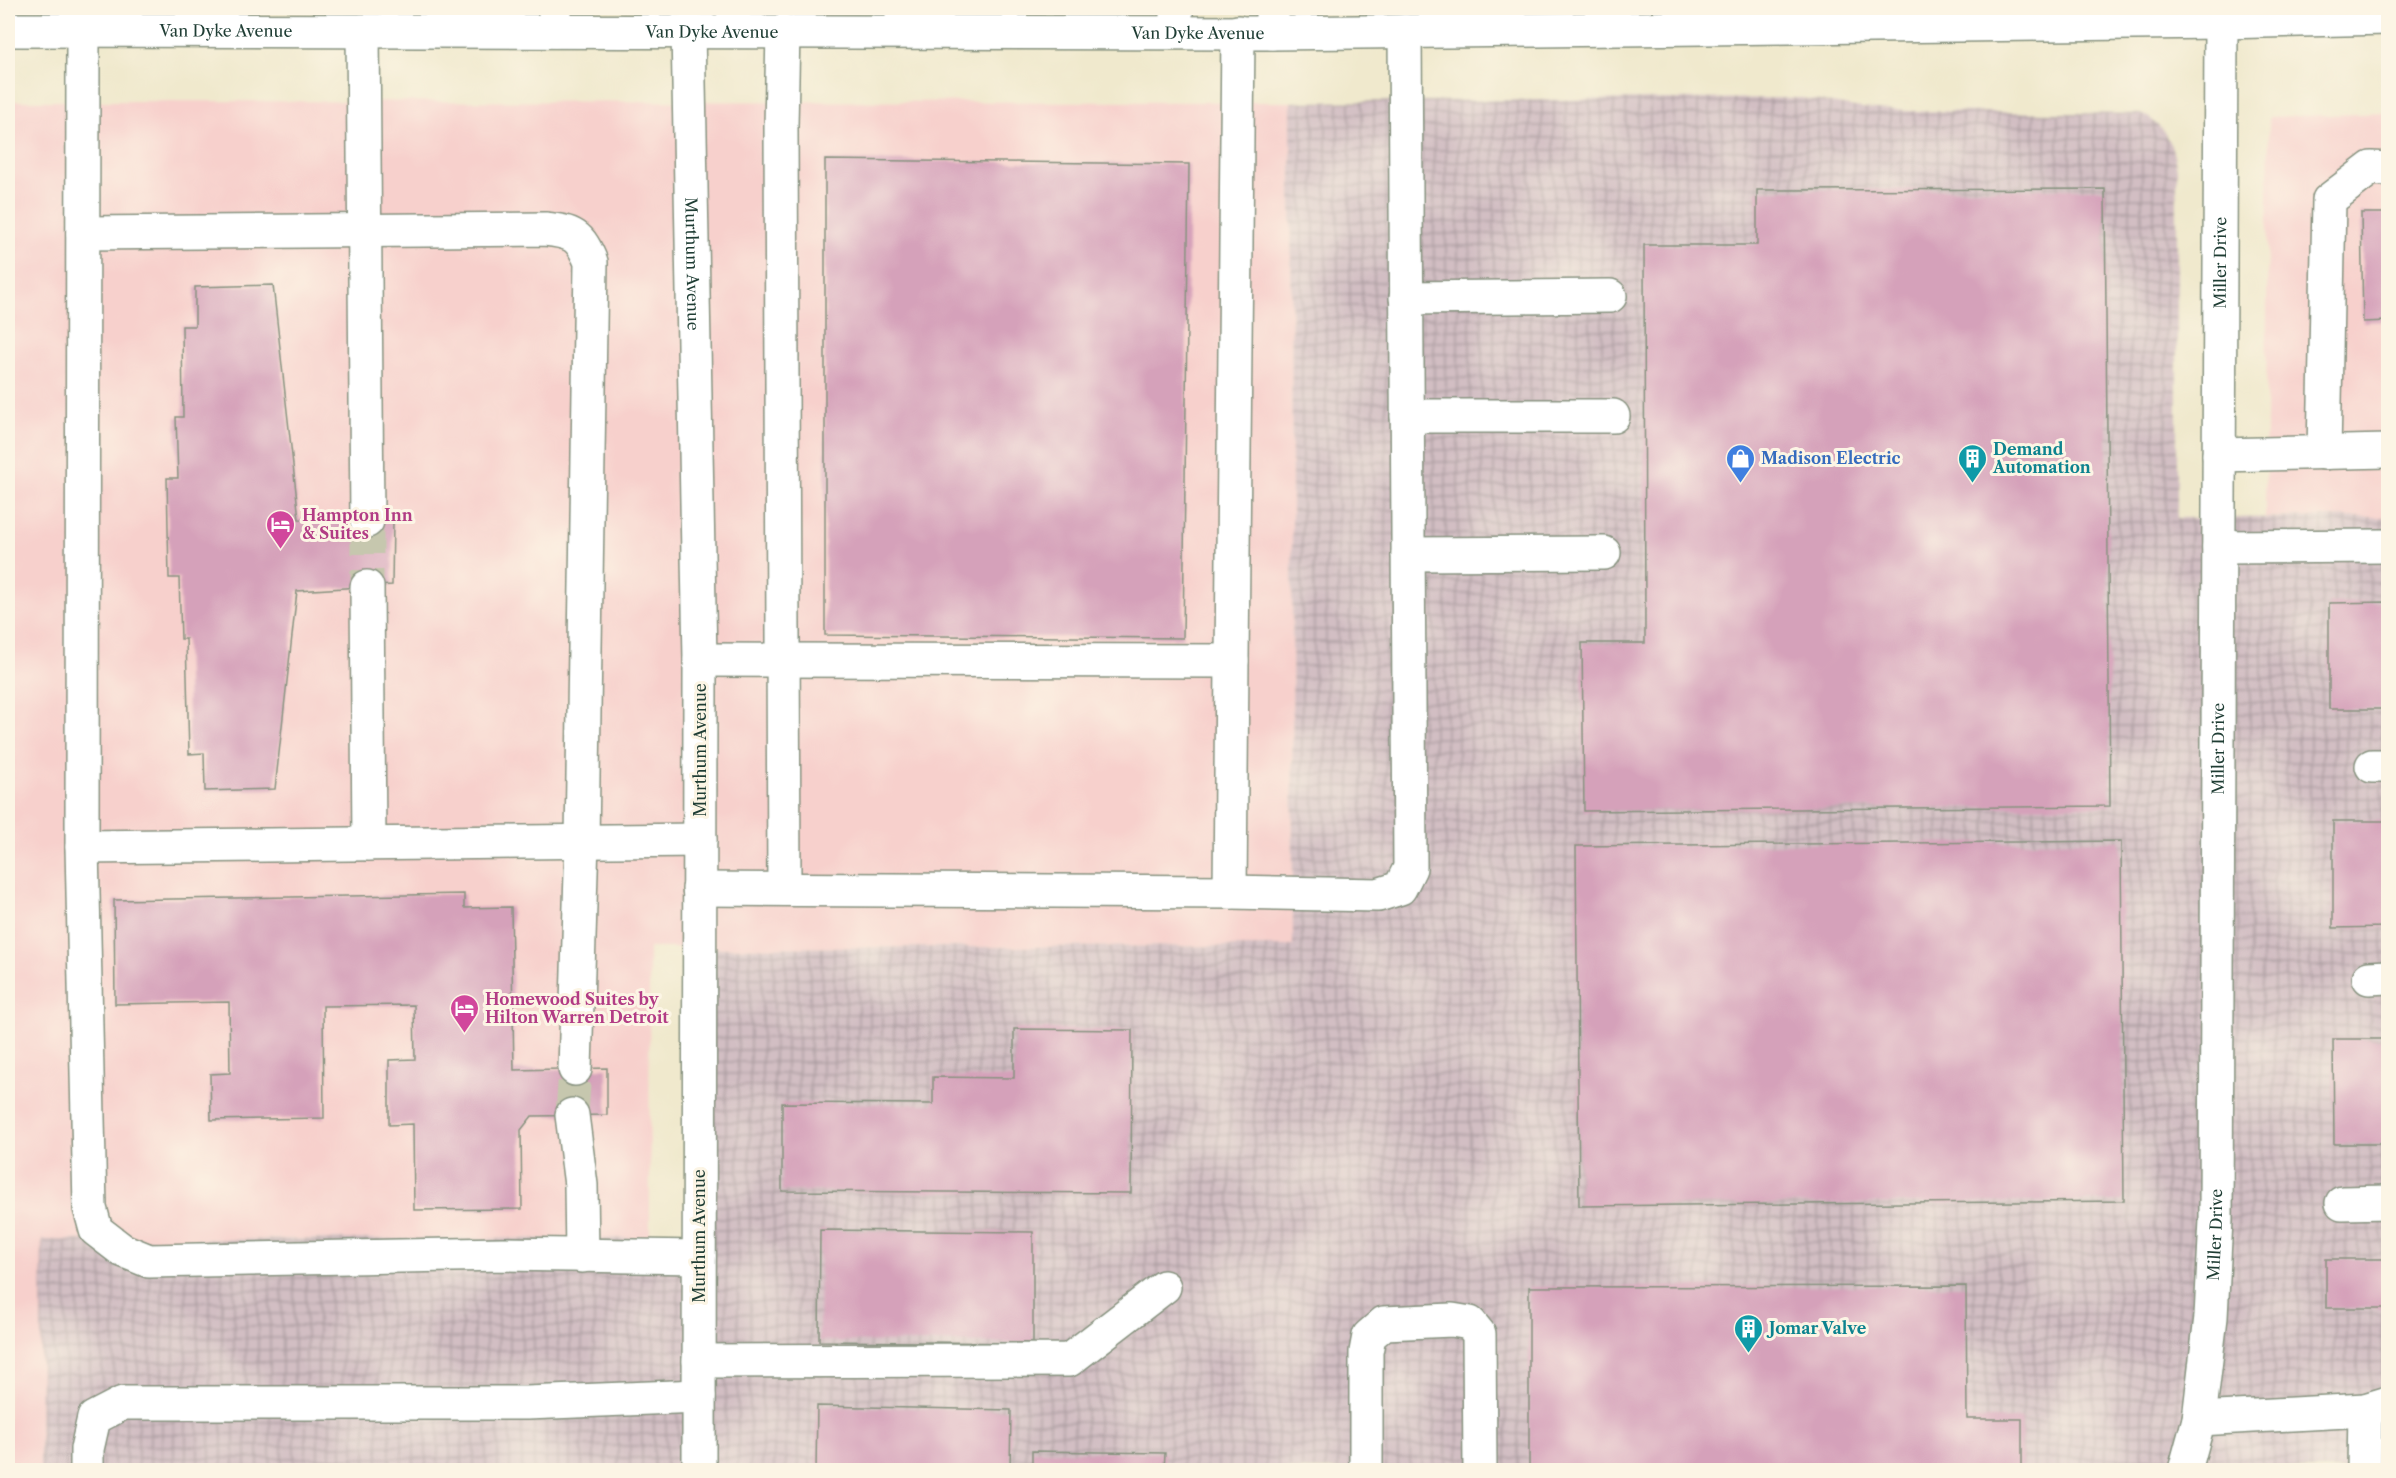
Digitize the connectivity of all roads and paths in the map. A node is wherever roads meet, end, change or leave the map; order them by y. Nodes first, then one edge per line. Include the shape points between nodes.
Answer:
1 (2186, 15) edge
2 (2384, 15) edge
3 (1914, 16) edge
4 (1843, 17) edge
5 (555, 19) edge
6 (734, 19) edge
7 (902, 19) edge
8 (1176, 19) edge
9 (1272, 20) edge
10 (2221, 22) junction
11 (8, 30) edge
12 (83, 30) junction
13 (688, 30) junction
14 (363, 31) junction
15 (783, 31) junction
16 (1405, 31) junction
17 (1238, 32) junction
18 (2388, 170) edge
19 (365, 231) junction
20 (83, 233) junction
21 (1610, 296) dead end
22 (1406, 298) junction
23 (1407, 416) junction
24 (1613, 416) dead end
25 (2388, 451) edge
26 (2324, 453) junction
27 (2219, 455) junction
28 (367, 521) tunnel mouth
29 (2388, 546) edge
30 (2218, 547) junction
31 (1604, 553) dead end
32 (1408, 554) junction
33 (367, 587) tunnel mouth
34 (700, 660) junction
35 (785, 660) junction
36 (1232, 661) junction
37 (582, 840) junction
38 (700, 840) junction
39 (369, 844) junction
40 (82, 847) junction
41 (699, 889) junction
42 (784, 890) junction
43 (1230, 892) junction
44 (575, 1069) tunnel mouth
45 (572, 1115) tunnel mouth
46 (2388, 1202) edge
47 (2342, 1203) dead end
48 (582, 1256) junction
49 (699, 1257) junction
50 (1164, 1287) dead end
51 (699, 1361) junction
52 (699, 1396) junction
53 (2377, 1406) edge
54 (2199, 1419) junction
55 (87, 1470) edge
56 (699, 1470) edge
57 (1366, 1470) edge
58 (1480, 1470) edge
59 (2185, 1470) edge
60 (2364, 1470) edge

1 - 3 street, Van Dyke Avenue
1 - 10 street, Van Dyke Avenue
2 - 10 street, Van Dyke Avenue
3 - 4 street, Van Dyke Avenue
4 - 16 street, Van Dyke Avenue
5 - 13 street, Van Dyke Avenue
5 - 14 street, Van Dyke Avenue
6 - 13 street, Van Dyke Avenue
6 - 15 street, Van Dyke Avenue
7 - 8 street, Van Dyke Avenue
7 - 15 street, Van Dyke Avenue
8 - 17 street, Van Dyke Avenue
9 - 16 street, Van Dyke Avenue
9 - 17 street, Van Dyke Avenue
10 - 27 street, Miller Drive
11 - 12 street, Van Dyke Avenue
12 - 14 street, Van Dyke Avenue
12 - 20 street
13 - 34 street, Murthum Avenue
14 - 19 street
15 - 35 street
16 - 22 street
17 - 36 street
18 - 26 street via 2371,168 2329,200
19 - 20 street
19 - 28 street
19 - 37 street via 567,231 583,243 591,262
20 - 40 street
21 - 22 street
22 - 23 street
23 - 24 street
23 - 32 street
25 - 26 street
26 - 27 street
27 - 30 street, Miller Drive
29 - 30 street
30 - 54 street, Miller Drive via 2216,1220 2211,1317
31 - 32 street
32 - 43 street via 1410,868 1400,888 1378,895
33 - 39 street
34 - 35 street
34 - 38 street, Murthum Avenue
35 - 36 street
35 - 42 street
36 - 43 street
37 - 38 street
37 - 39 street
37 - 44 street
38 - 41 street, Murthum Avenue
39 - 40 street
40 - 48 street via 90,1208 96,1230 122,1250 149,1261
41 - 42 street
41 - 49 street, Murthum Avenue
42 - 43 street
45 - 48 street via 581,1185
46 - 47 street
48 - 49 street
49 - 51 street, Murthum Avenue
50 - 51 street via 1069,1360
51 - 52 street, Murthum Avenue
52 - 55 street via 527,1402 123,1403 94,1418
52 - 56 street, Murthum Avenue
53 - 54 street
53 - 60 street
54 - 59 street, Miller Drive
57 - 58 street via 1369,1335 1384,1323 1452,1320 1470,1323 1479,1334

